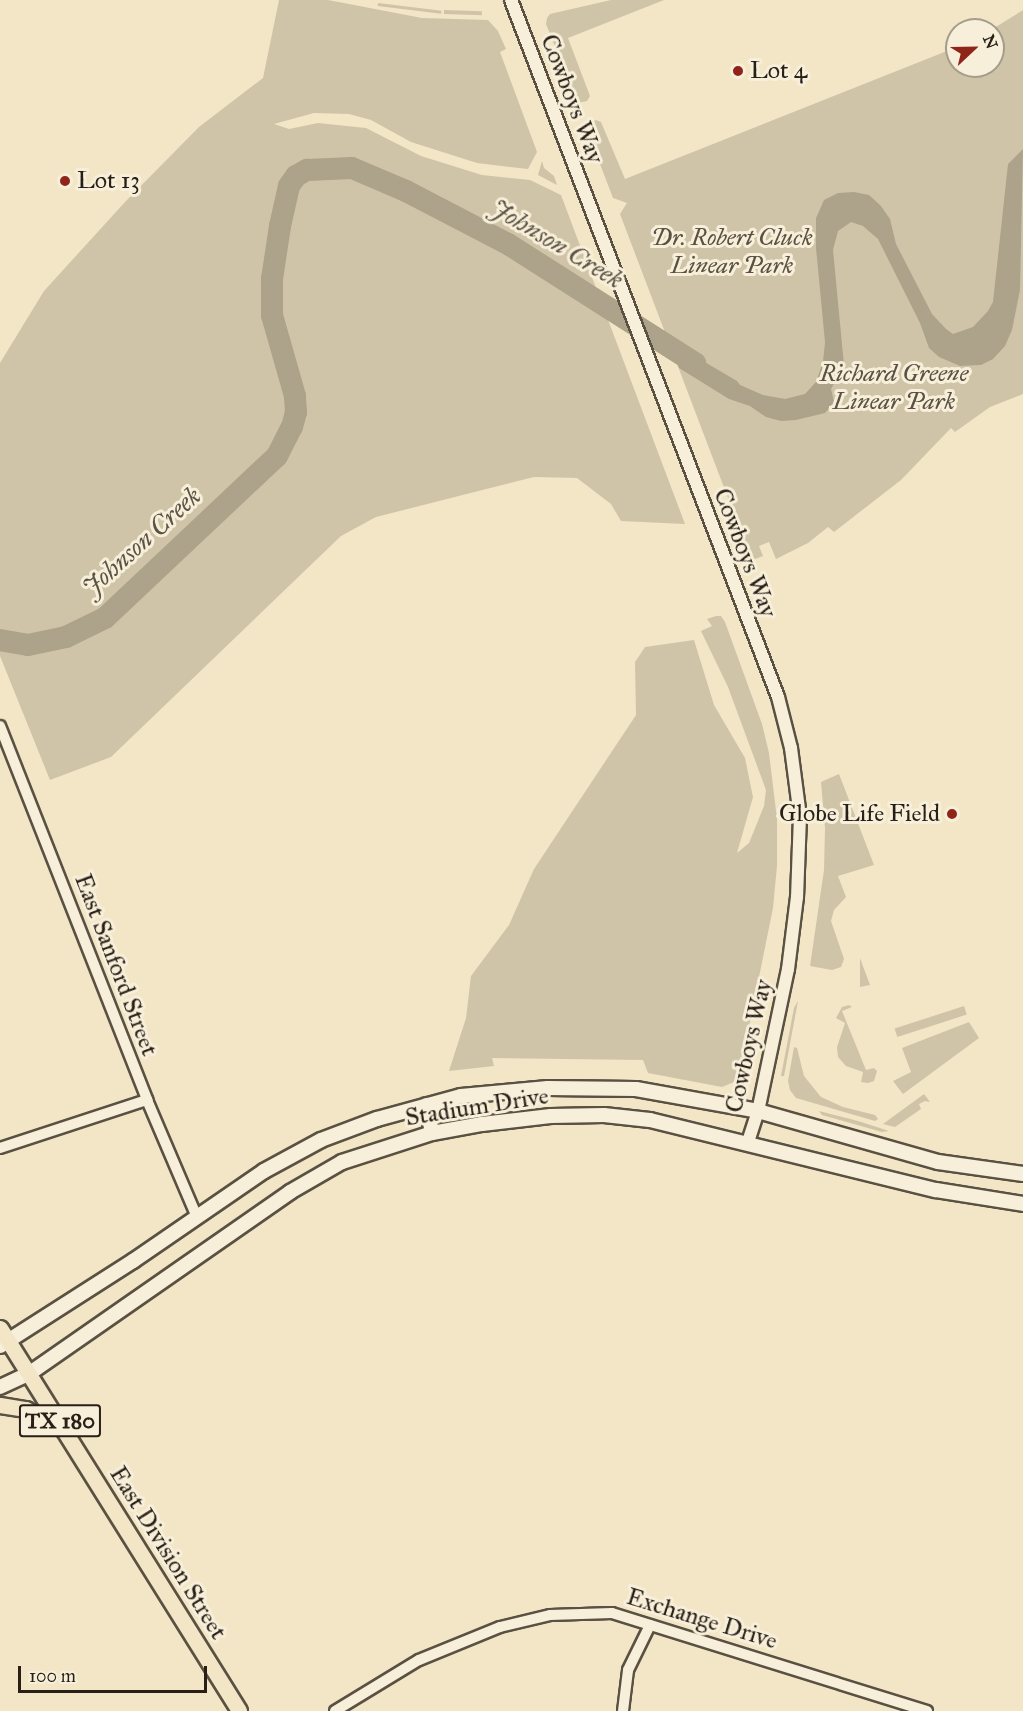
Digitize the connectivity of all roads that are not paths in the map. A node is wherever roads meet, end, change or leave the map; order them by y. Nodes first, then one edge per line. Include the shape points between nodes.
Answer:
1 (511, 0) edge
2 (0, 726) edge
3 (147, 1100) junction
4 (427, 1106) junction
5 (758, 1111) junction
6 (432, 1133) junction
7 (747, 1144) junction
8 (0, 1148) edge
9 (1023, 1174) edge
10 (1023, 1204) edge
11 (197, 1217) junction
12 (3, 1338) edge
13 (30, 1373) junction
14 (0, 1387) edge
15 (0, 1405) edge
16 (65, 1430) junction
17 (650, 1625) junction
18 (239, 1711) edge
19 (335, 1711) edge
20 (623, 1711) edge
21 (927, 1711) edge

1 - 5 street, Cowboys Way via 778,698 791,748 800,816 800,860 788,969
2 - 3 street, East Sanford Street
3 - 8 street
3 - 11 street, East Sanford Street
4 - 5 main road, Stadium Drive via 461,1096 548,1088 636,1089
4 - 6 main road
4 - 11 main road, Stadium Drive via 321,1140 264,1171
5 - 7 street, Cowboys Way
5 - 9 main road, Stadium Drive via 938,1162
6 - 7 main road, Stadium Drive via 551,1116 604,1115 660,1122
6 - 13 main road, Stadium Drive via 342,1162 290,1192
7 - 10 main road, Stadium Drive via 936,1190
11 - 12 main road, Stadium Drive
12 - 13 main road, East Division Street / TX 180
13 - 14 main road, Stadium Drive
13 - 16 main road, East Division Street / TX 180
15 - 16 main road via 26,1409
16 - 18 main road, East Division Street / TX 180
17 - 19 street, Exchange Drive via 612,1613 550,1615 500,1627 419,1660
17 - 20 street via 628,1670
17 - 21 street, Exchange Drive

